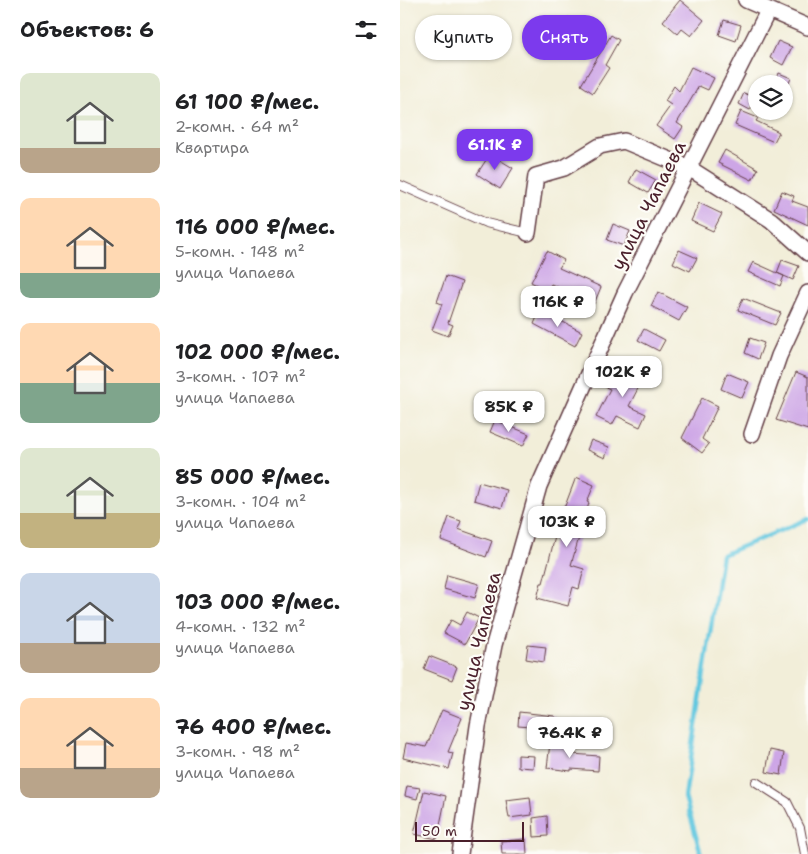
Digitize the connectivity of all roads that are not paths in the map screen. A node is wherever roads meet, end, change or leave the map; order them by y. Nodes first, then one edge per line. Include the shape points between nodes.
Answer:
1 (746, 0) edge
2 (768, 11) junction
3 (808, 27) edge
4 (689, 168) junction
5 (400, 185) edge
6 (528, 233) joint
7 (808, 253) edge
8 (808, 294) edge
9 (752, 434) dead end
10 (756, 782) dead end
11 (460, 854) edge
12 (805, 854) edge

1 - 2 street
2 - 3 street
2 - 4 street, улица Чапаева
4 - 6 street via 624,141 600,146 564,168 536,176
4 - 7 street via 771,220
4 - 11 street, улица Чапаева via 625,293 539,486 494,645 478,726
5 - 6 lane via 486,223
8 - 9 street via 780,356
10 - 12 lane via 787,802 800,828

